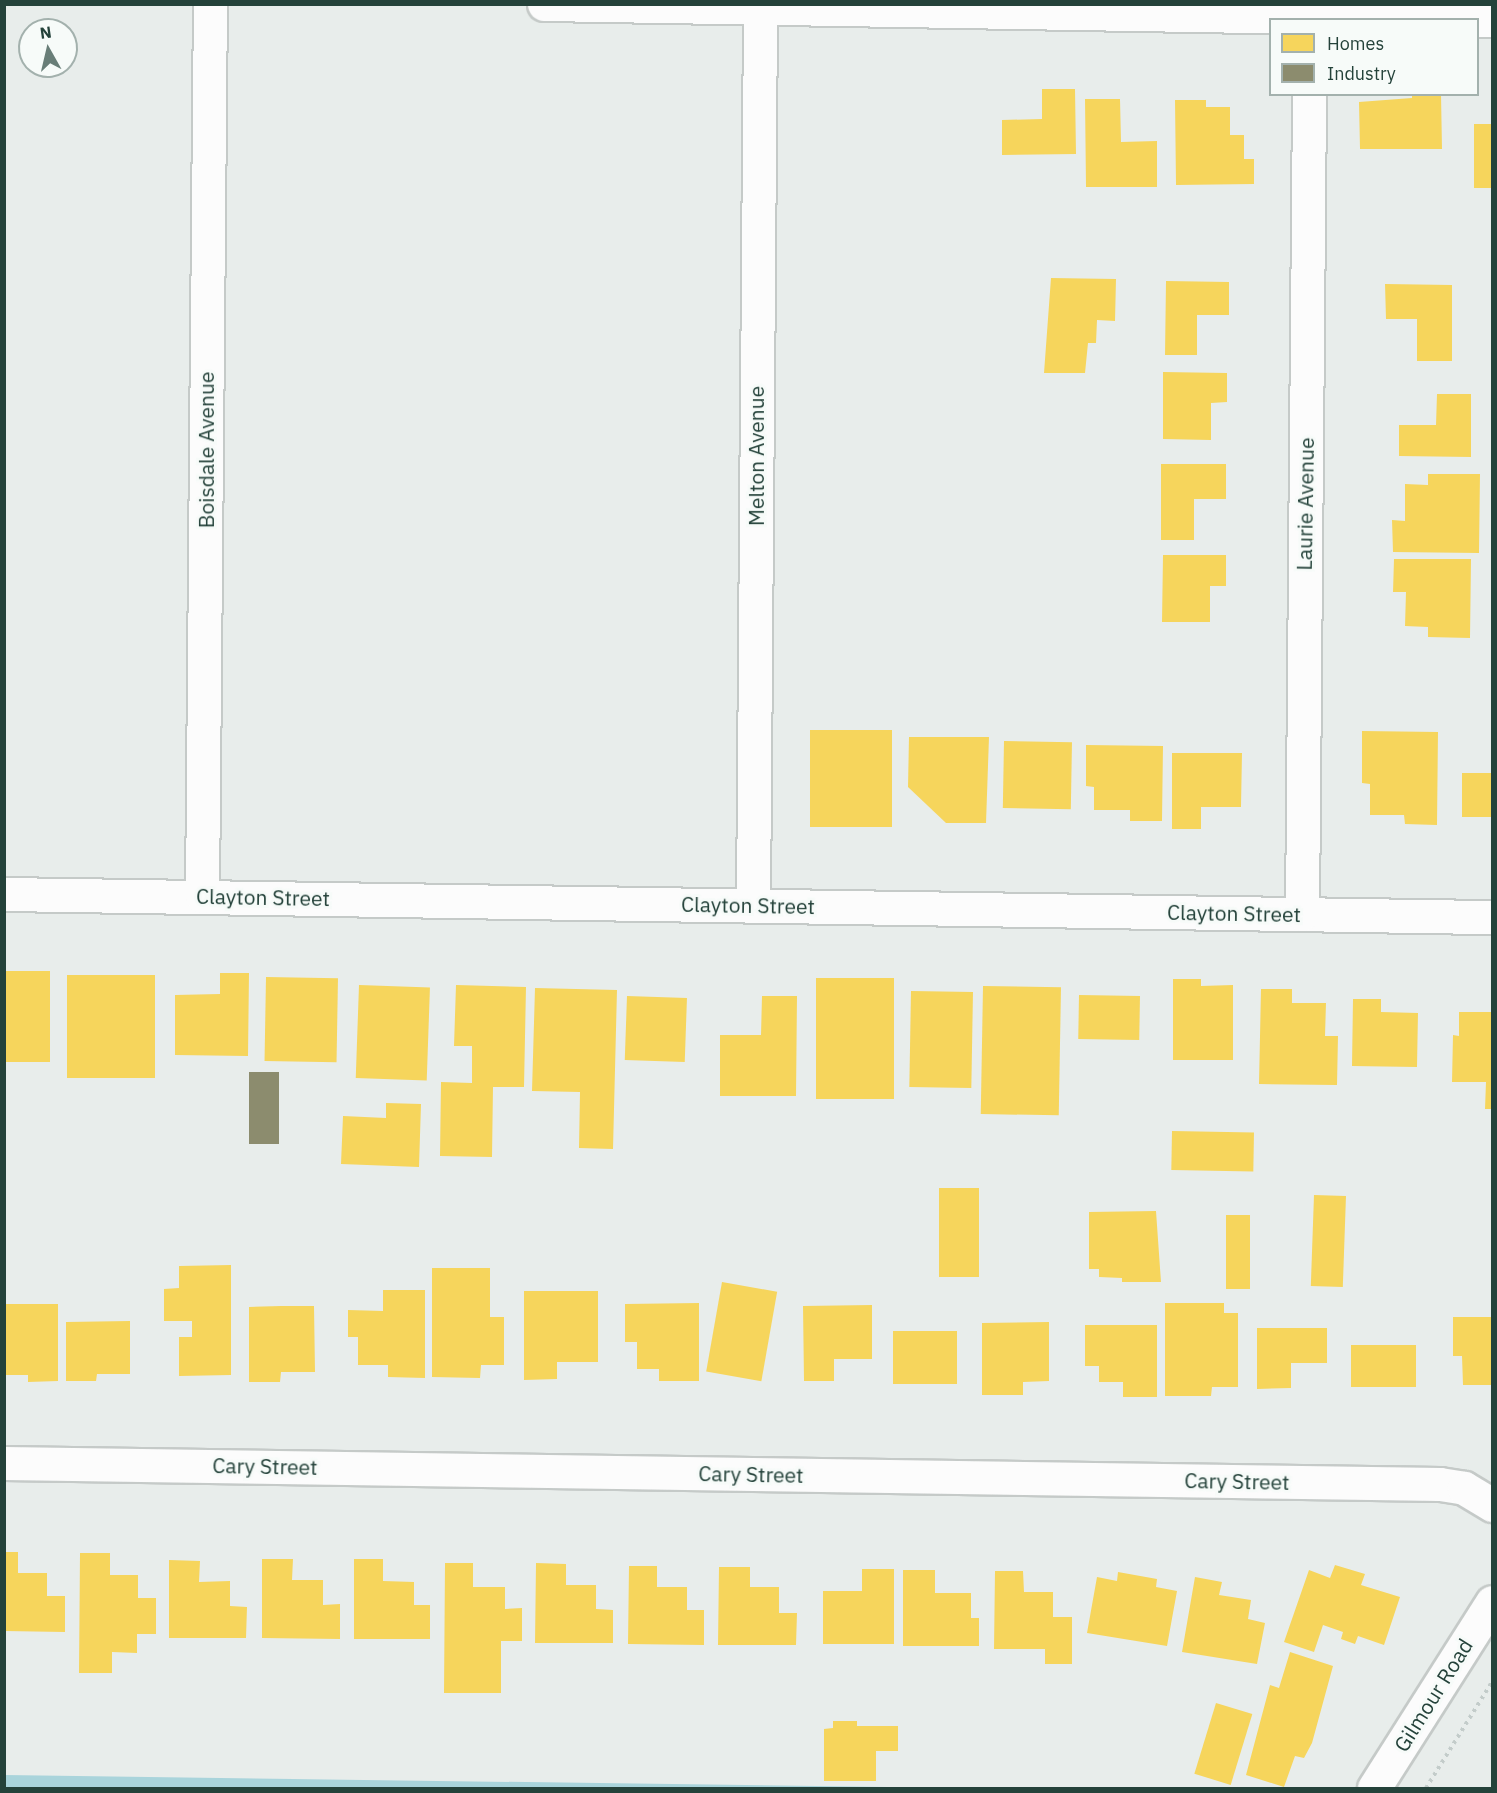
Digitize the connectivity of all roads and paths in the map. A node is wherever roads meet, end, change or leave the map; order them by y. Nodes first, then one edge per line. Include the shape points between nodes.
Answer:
1 (210, 4) edge
2 (544, 4) edge
3 (760, 8) junction
4 (1310, 18) edge
5 (1309, 96) edge
6 (4, 894) edge
7 (202, 896) junction
8 (753, 905) junction
9 (1302, 914) junction
10 (1492, 917) edge
11 (4, 1463) edge
12 (1492, 1505) edge
13 (1492, 1602) edge
14 (1492, 1682) edge
15 (1374, 1788) edge
16 (1426, 1788) edge

1 - 7 street, Boisdale Avenue
2 - 3 street
3 - 4 street
3 - 8 street, Melton Avenue
5 - 9 street, Laurie Avenue
6 - 7 street, Clayton Street
7 - 8 street, Clayton Street
8 - 9 street, Clayton Street
9 - 10 street, Clayton Street
11 - 12 street, Cary Street via 1440,1484 1464,1488
13 - 15 street, Gilmour Road
14 - 16 path

